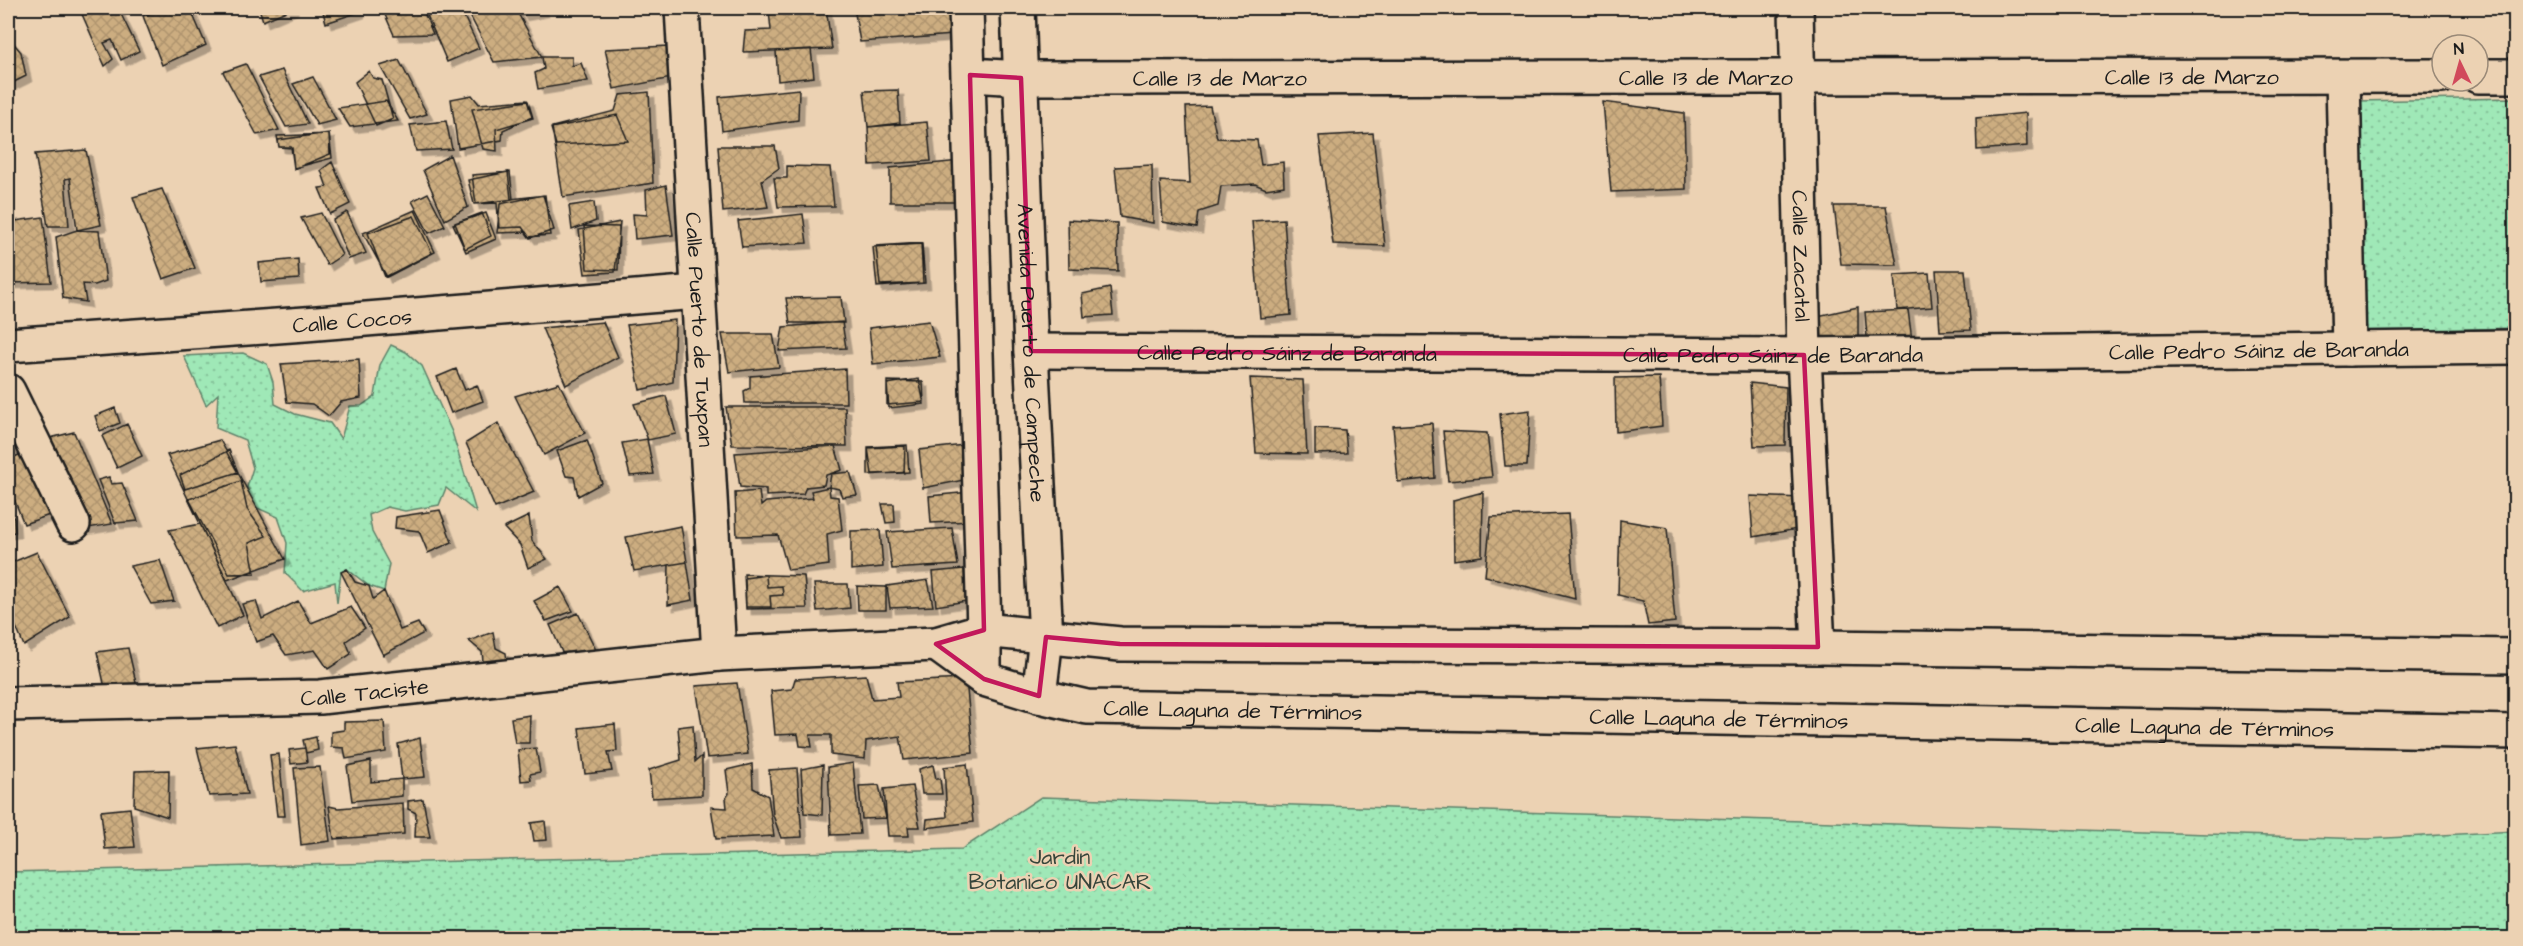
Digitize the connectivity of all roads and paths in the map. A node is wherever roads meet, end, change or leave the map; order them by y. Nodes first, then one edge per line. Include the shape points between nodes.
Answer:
1 (682, 8) edge
2 (966, 8) edge
3 (1018, 8) edge
4 (1796, 8) edge
5 (970, 75) junction
6 (2430, 76) edge
7 (2490, 76) edge
8 (2516, 76) edge
9 (1799, 77) junction
10 (2343, 77) junction
11 (1021, 78) junction
12 (697, 292) junction
13 (8, 345) edge
14 (2516, 347) edge
15 (2349, 349) junction
16 (1031, 351) junction
17 (1804, 355) junction
18 (8, 391) edge
19 (73, 524) dead end
20 (984, 630) junction
21 (1046, 637) junction
22 (936, 644) junction
23 (1818, 647) junction
24 (719, 654) junction
25 (2516, 656) edge
26 (984, 679) junction
27 (1039, 696) junction
28 (8, 704) edge
29 (2516, 732) edge

1 - 12 street, Calle Puerto de Tuxpan
2 - 5 street
3 - 11 street, Avenida Puerto de Campeche
4 - 9 street, Calle Zacatal
5 - 11 street, Calle 13 de Marzo
5 - 20 street
6 - 10 street, Calle 13 de Marzo
7 - 8 street
9 - 10 street, Calle 13 de Marzo
9 - 11 street, Calle 13 de Marzo
9 - 17 street, Calle Zacatal
10 - 15 street
11 - 16 street, Avenida Puerto de Campeche
12 - 13 street, Calle Cocos
12 - 24 street, Calle Puerto de Tuxpan
14 - 15 street, Calle Pedro Sáinz de Baranda
15 - 17 street, Calle Pedro Sáinz de Baranda
16 - 17 street, Calle Pedro Sáinz de Baranda
16 - 21 street, Avenida Puerto de Campeche
17 - 23 street, Calle Zacatal
18 - 19 street
20 - 21 street
20 - 22 street
20 - 26 street
21 - 23 street via 1120,644
21 - 27 street, Avenida Puerto de Campeche
22 - 24 street
22 - 26 street, Calle Laguna de Términos
23 - 25 street
24 - 28 street, Calle Taciste via 320,697
26 - 27 street, Calle Laguna de Términos
27 - 29 street, Calle Laguna de Términos via 1099,707

